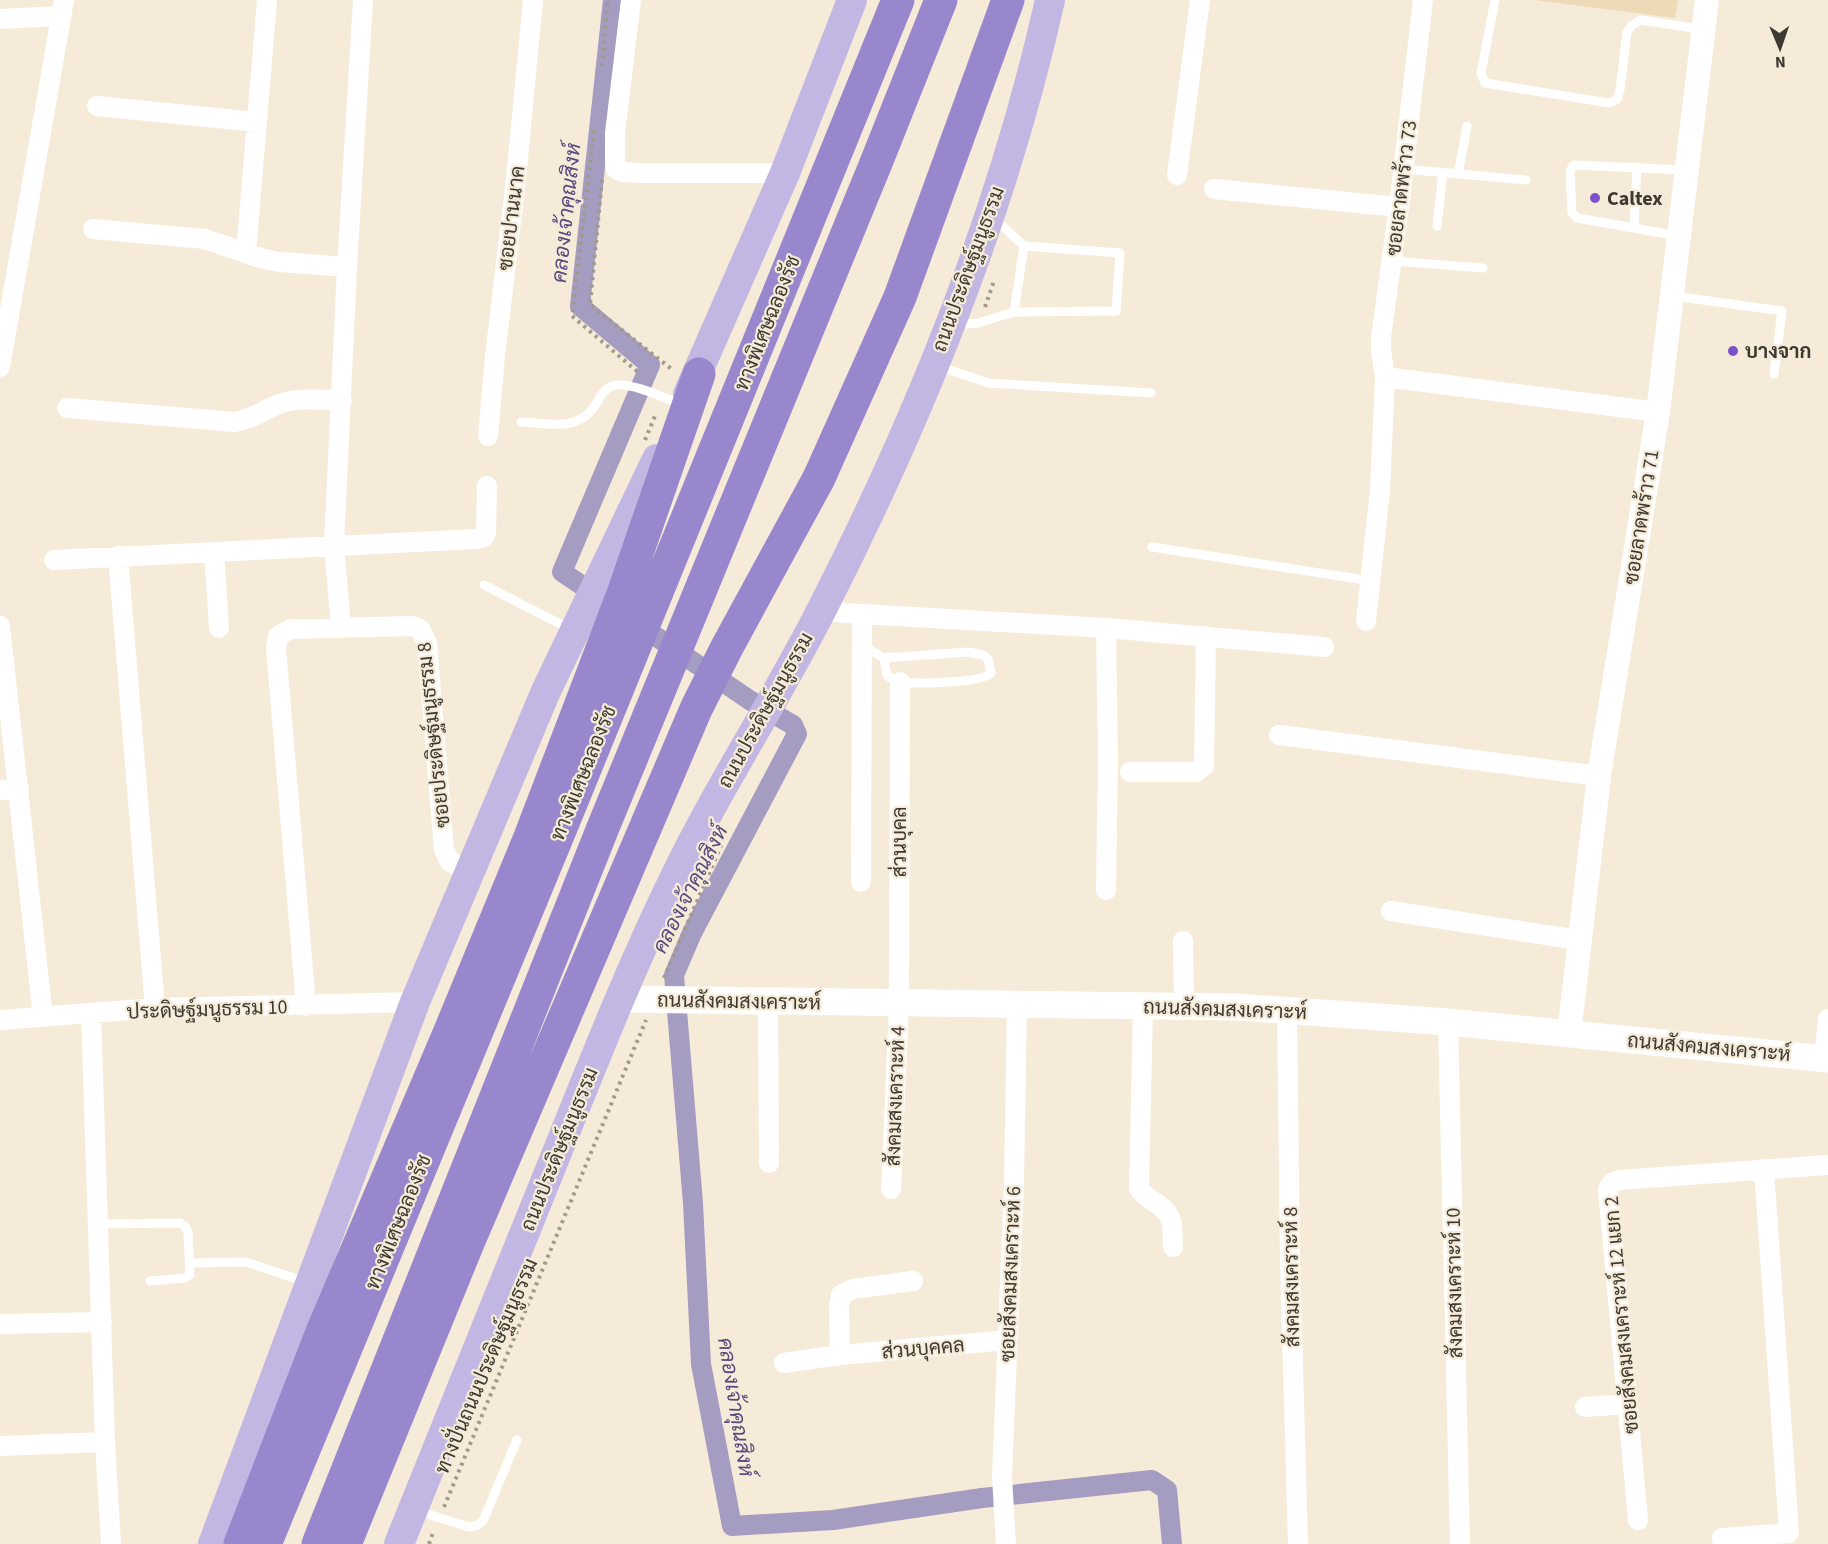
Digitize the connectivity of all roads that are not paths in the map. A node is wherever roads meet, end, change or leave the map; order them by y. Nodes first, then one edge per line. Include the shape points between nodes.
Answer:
1 (264, 0) edge
2 (363, 0) edge
3 (533, 0) edge
4 (631, 0) edge
5 (852, 0) edge
6 (898, 0) edge
7 (941, 0) edge
8 (1008, 0) edge
9 (1050, 0) edge
10 (1200, 0) edge
11 (1423, 0) edge
12 (1495, 0) edge
13 (1707, 0) edge
14 (63, 8) edge
15 (0, 19) edge
16 (1704, 29) junction
17 (98, 106) dead end
18 (257, 122) junction
19 (1467, 126) dead end
20 (1637, 167) junction
21 (1404, 169) junction
22 (1687, 170) junction
23 (1443, 172) junction
24 (785, 173) junction
25 (1458, 174) junction
26 (1177, 175) dead end
27 (1526, 180) dead end
28 (1215, 189) dead end
29 (1400, 207) junction
30 (990, 215) junction
31 (1437, 226) dead end
32 (1634, 228) junction
33 (93, 229) dead end
34 (1678, 236) junction
35 (1024, 246) junction
36 (246, 253) junction
37 (1392, 261) junction
38 (347, 267) junction
39 (1483, 268) dead end
40 (1671, 296) junction
41 (1014, 312) junction
42 (949, 326) junction
43 (933, 364) junction
44 (0, 367) edge
45 (687, 373) junction
46 (1774, 374) dead end
47 (1385, 377) junction
48 (1151, 393) dead end
49 (342, 400) junction
50 (683, 405) junction
51 (67, 408) dead end
52 (1658, 412) junction
53 (521, 422) dead end
54 (488, 436) dead end
55 (487, 486) dead end
56 (334, 545) junction
57 (1152, 547) dead end
58 (214, 552) junction
59 (118, 556) junction
60 (54, 560) dead end
61 (1371, 581) junction
62 (484, 585) dead end
63 (588, 607) junction
64 (822, 610) junction
65 (862, 614) junction
66 (1366, 621) dead end
67 (0, 626) edge
68 (219, 628) dead end
69 (341, 628) junction
70 (1106, 628) junction
71 (1206, 636) junction
72 (862, 645) junction
73 (1324, 647) dead end
74 (884, 658) junction
75 (2, 669) edge
76 (900, 681) junction
77 (1279, 735) dead end
78 (1130, 772) dead end
79 (1599, 776) junction
80 (9, 789) edge
81 (469, 872) junction
82 (861, 882) dead end
83 (1107, 890) dead end
84 (1391, 911) dead end
85 (1579, 939) junction
86 (1183, 941) dead end
87 (620, 999) junction
88 (768, 1001) junction
89 (415, 1002) junction
90 (899, 1003) junction
91 (1017, 1004) junction
92 (306, 1005) junction
93 (1143, 1006) junction
94 (1184, 1007) junction
95 (155, 1008) junction
96 (1287, 1010) junction
97 (91, 1014) junction
98 (43, 1017) junction
99 (1828, 1019) edge
100 (0, 1020) edge
101 (1448, 1022) junction
102 (1569, 1034) junction
103 (1826, 1059) edge
104 (769, 1163) dead end
105 (1828, 1166) edge
106 (1764, 1168) junction
107 (891, 1189) dead end
108 (99, 1224) junction
109 (1173, 1247) dead end
110 (190, 1263) junction
111 (150, 1281) dead end
112 (913, 1281) dead end
113 (309, 1283) junction
114 (102, 1322) junction
115 (0, 1324) edge
116 (1007, 1340) junction
117 (840, 1355) junction
118 (784, 1363) dead end
119 (1628, 1404) junction
120 (1584, 1407) dead end
121 (517, 1440) dead end
122 (105, 1442) junction
123 (0, 1446) edge
124 (426, 1514) junction
125 (1638, 1520) dead end
126 (1723, 1541) edge
127 (111, 1544) edge
128 (213, 1544) edge
129 (240, 1544) edge
130 (265, 1544) edge
131 (318, 1544) edge
132 (345, 1544) edge
133 (399, 1544) edge
134 (1006, 1544) edge
135 (1298, 1544) edge
136 (1460, 1544) edge

1 - 18 street
2 - 38 street
3 - 54 street, ซอยปานนาค
4 - 24 street via 615,133 616,169 639,173
5 - 24 main road
6 - 130 highway, ทางพิเศษฉลองรัช
7 - 131 highway, ทางพิเศษฉลองรัช via 602,830
8 - 132 highway via 900,297 819,478 696,709
9 - 30 main road, ถนนประดิษฐ์มนูธรรม via 1040,47
10 - 26 street
11 - 21 street, ซอยลาดพร้าว 73
12 - 16 lane via 1482,73 1485,83 1609,103 1617,99 1620,90 1627,32 1632,25 1640,20
13 - 16 street, ซอยลาดพร้าว 71
14 - 15 street
14 - 44 street
16 - 22 street, ซอยลาดพร้าว 71
17 - 18 street
18 - 36 street
19 - 25 lane
20 - 22 lane
20 - 32 lane
20 - 32 lane via 1574,165 1570,171 1575,217
21 - 23 lane
21 - 29 street, ซอยลาดพร้าว 73
22 - 34 street, ซอยลาดพร้าว 71
23 - 25 lane
23 - 31 lane
24 - 45 main road
25 - 27 lane
28 - 29 street
29 - 37 street, ซอยลาดพร้าว 73
30 - 35 lane
30 - 42 main road, ถนนประดิษฐ์มนูธรรม
32 - 34 lane
33 - 36 street via 205,238
34 - 40 street, ซอยลาดพร้าว 71
35 - 41 lane
35 - 41 lane via 1120,253 1116,311
36 - 38 street via 280,262
37 - 39 lane
37 - 47 street, ซอยลาดพร้าว 73 via 1381,337
38 - 49 street
40 - 46 lane via 1782,311
40 - 52 street, ซอยลาดพร้าว 71
41 - 42 lane via 978,323
42 - 43 main road, ถนนประดิษฐ์มนูธรรม
43 - 48 lane via 988,383
43 - 64 main road, ถนนประดิษฐ์มนูธรรม via 871,509
45 - 50 main road
45 - 63 highway
47 - 52 street
47 - 61 street, ซอยลาดพร้าว 73
49 - 51 street via 291,401 234,422
49 - 56 street
50 - 53 lane via 625,386 610,387 584,419 562,424
50 - 63 main road
52 - 79 street, ซอยลาดพร้าว 71
55 - 56 street via 484,537
56 - 58 street
56 - 69 street
57 - 61 lane
58 - 59 street
58 - 68 street
59 - 60 street
59 - 95 street
61 - 66 street, ซอยลาดพร้าว 73
62 - 63 lane via 513,600
63 - 81 main road
63 - 129 highway via 530,837 322,1332
64 - 65 street
64 - 87 main road, ถนนประดิษฐ์มนูธรรม via 707,813 648,931
65 - 70 street
65 - 72 street
67 - 75 street
69 - 81 street, ซอยประดิษฐ์มนูธรรม 8 via 413,626 424,635 444,850 450,862
69 - 92 street, ซอยประดิษฐ์มนูธรรม 8 via 291,629 278,636 276,648
70 - 71 street
70 - 83 street
71 - 73 street
71 - 78 street via 1203,766 1196,772
72 - 74 lane
72 - 82 street
74 - 76 lane via 887,675
74 - 76 lane via 968,652 983,655 991,673 974,681
75 - 80 street
76 - 90 street, ส่วนบุคล
77 - 79 street
79 - 85 street, ซอยลาดพร้าว 71
80 - 98 street
81 - 89 main road
84 - 85 street
85 - 102 street, ซอยลาดพร้าว 71
86 - 94 street
87 - 88 main road, ถนนสังคมสงเคราะห์
87 - 124 main road, ถนนประดิษฐ์มนูธรรม
88 - 90 main road, ถนนสังคมสงเคราะห์
88 - 104 street
89 - 92 street, ประดิษฐ์มนูธรรม 10
89 - 113 main road
90 - 91 main road, ถนนสังคมสงเคราะห์
90 - 107 street, สังคมสงเคราะห์ 4
91 - 93 main road, ถนนสังคมสงเคราะห์
91 - 116 street, ซอยสังคมสงเคราะห์ 6
92 - 95 street, ประดิษฐ์มนูธรรม 10
93 - 94 main road, ถนนสังคมสงเคราะห์
93 - 109 street via 1140,1188 1172,1220
94 - 96 main road, ถนนสังคมสงเคราะห์
95 - 97 street, ประดิษฐ์มนูธรรม 10
96 - 101 main road, ถนนสังคมสงเคราะห์
96 - 135 street, สังคมสงเคราะห์ 8
97 - 98 street, ประดิษฐ์มนูธรรม 10
97 - 108 street
98 - 100 street, ประดิษฐ์มนูธรรม 10
99 - 103 street
101 - 102 main road, ถนนสังคมสงเคราะห์
101 - 136 street, สังคมสงเคราะห์ 10
102 - 103 main road, ถนนสังคมสงเคราะห์
105 - 106 street, ซอยสังคมสงเคราะห์ 12 แยก 2
106 - 119 street, ซอยสังคมสงเคราะห์ 12 แยก 2 via 1611,1183 1608,1189
106 - 126 street via 1789,1533
108 - 110 lane via 180,1223 188,1232
108 - 114 street
110 - 111 lane via 190,1275 185,1278
110 - 113 lane via 246,1262
112 - 117 street via 853,1289 841,1295
113 - 128 main road
114 - 115 street
114 - 122 street
116 - 117 street, ส่วนบุคคล
116 - 134 street, ซอยสังคมสงเคราะห์ 6 via 1002,1477
117 - 118 street, ส่วนบุคคล
119 - 120 street
119 - 125 street, ซอยสังคมสงเคราะห์ 12 แยก 2
121 - 124 lane via 483,1521 469,1527
122 - 123 street
122 - 127 street
124 - 133 main road, ถนนประดิษฐ์มนูธรรม

